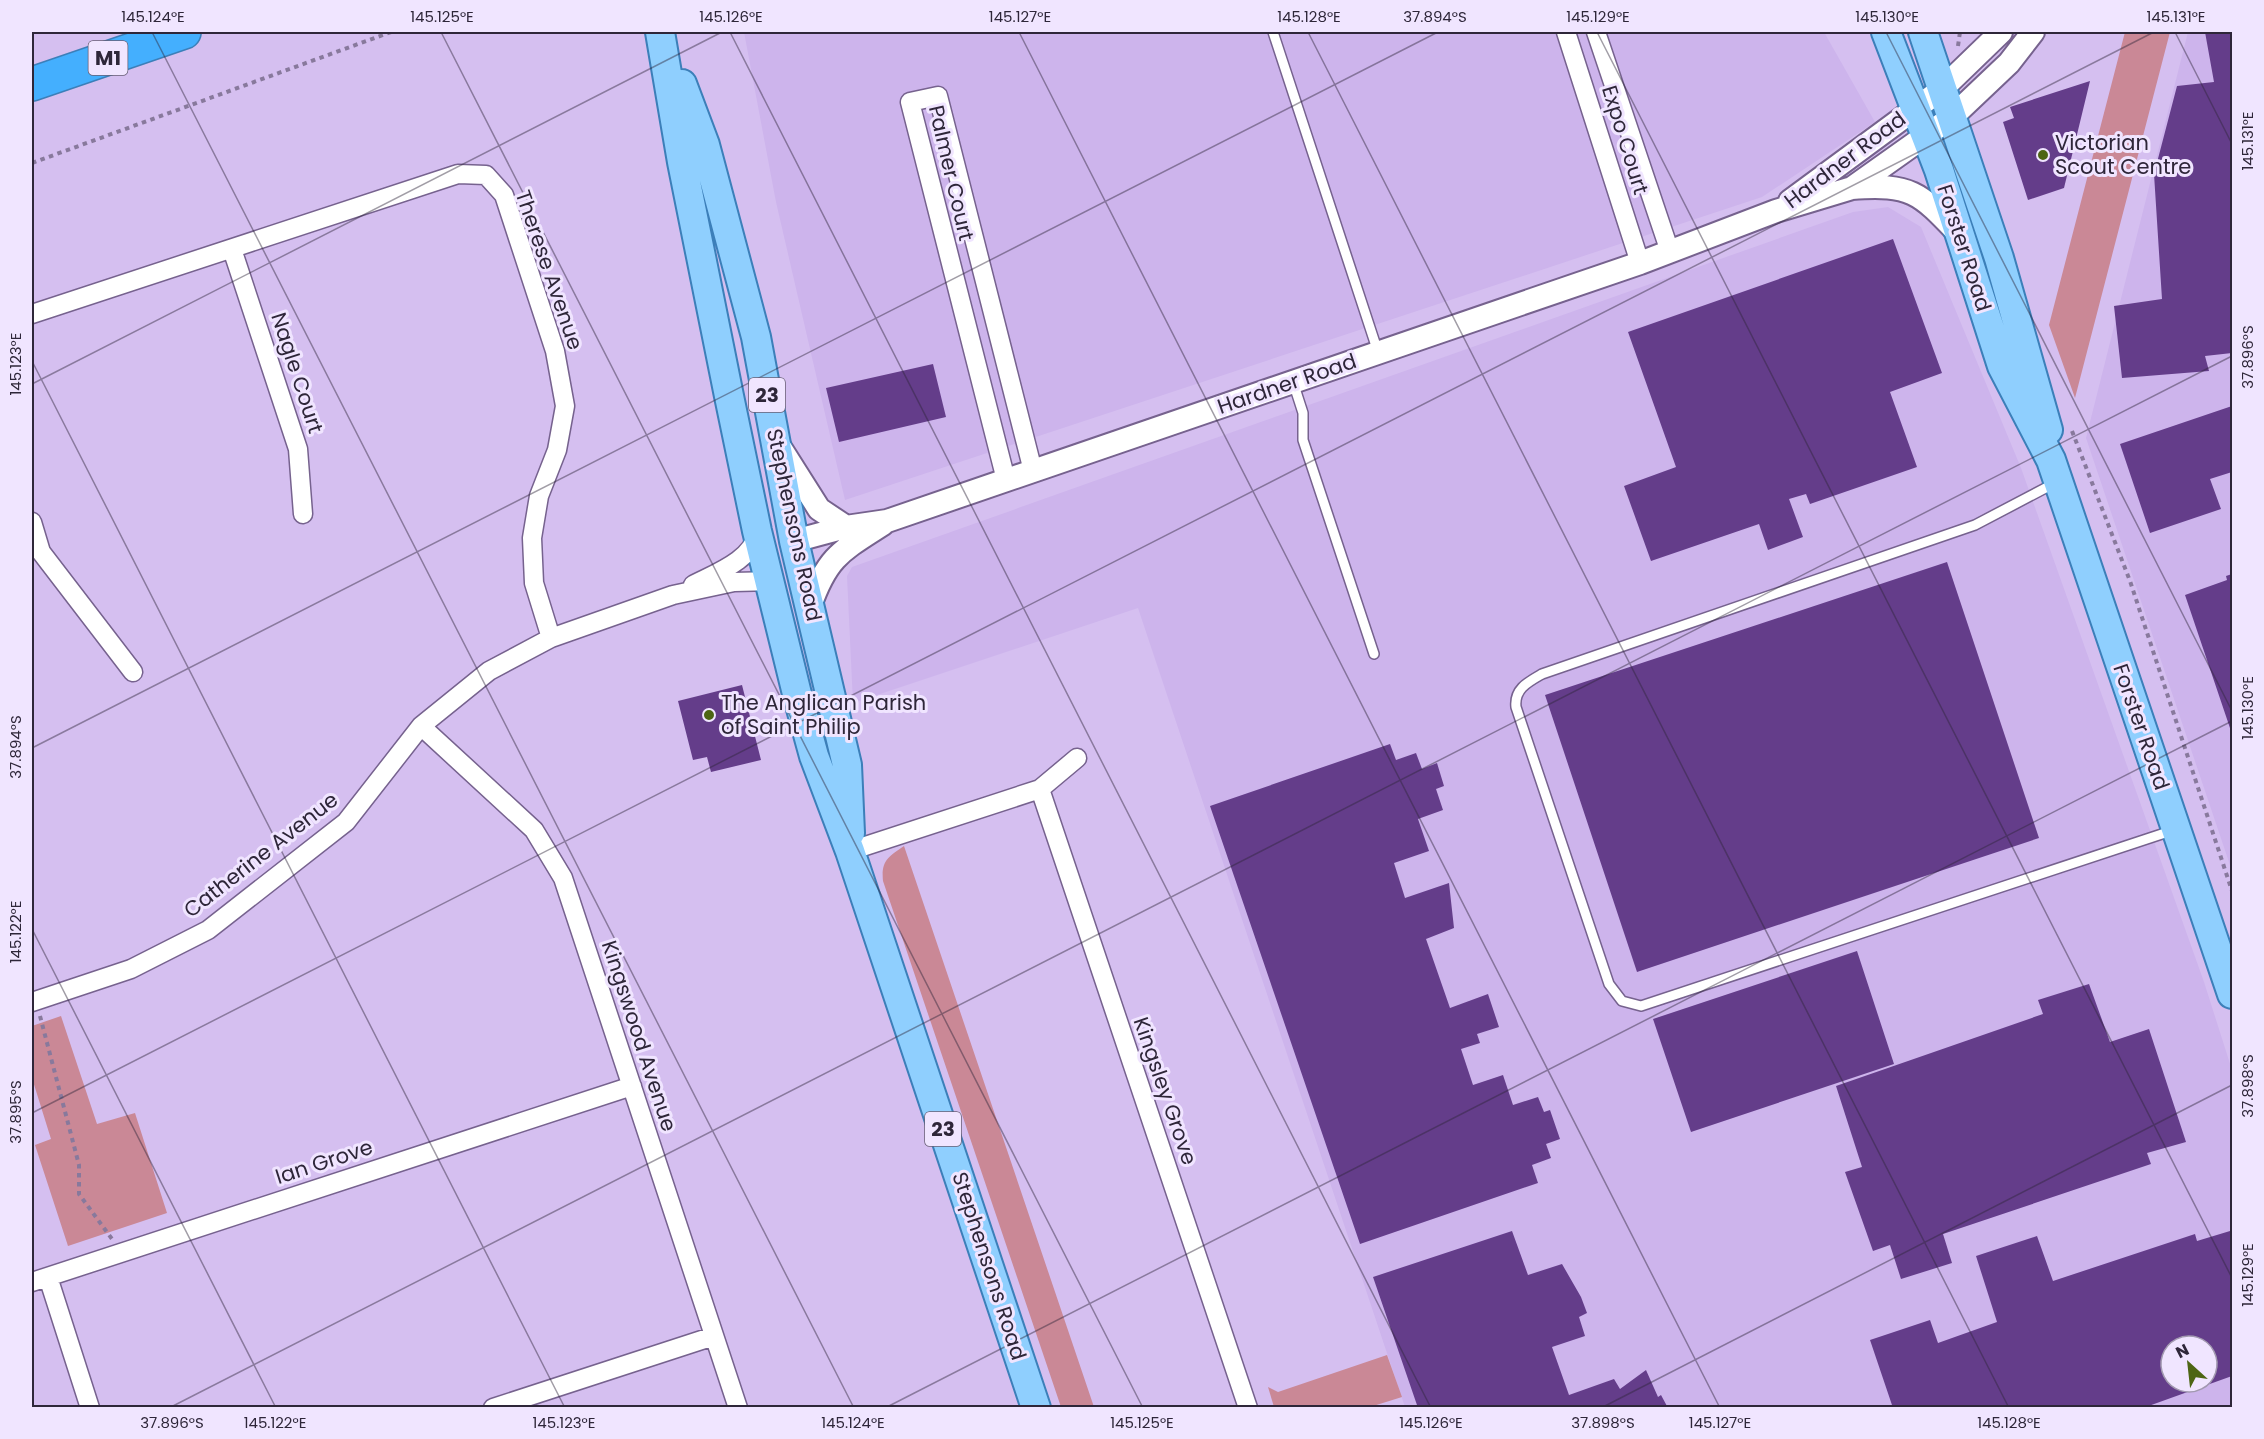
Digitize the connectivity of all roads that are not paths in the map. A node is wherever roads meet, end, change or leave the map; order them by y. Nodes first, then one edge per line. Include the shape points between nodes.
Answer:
1 (184, 32) edge
2 (662, 32) edge
3 (1274, 32) edge
4 (1566, 32) edge
5 (1596, 32) edge
6 (1886, 32) edge
7 (1923, 32) edge
8 (2001, 32) edge
9 (2033, 32) edge
10 (1608, 67) junction
11 (1581, 75) junction
12 (32, 84) edge
13 (1942, 89) junction
14 (1914, 108) junction
15 (1952, 117) junction
16 (1926, 137) junction
17 (1852, 188) junction
18 (1776, 211) junction
19 (1959, 234) junction
20 (975, 247) junction
21 (232, 249) junction
22 (1670, 252) junction
23 (946, 253) junction
24 (1640, 262) junction
25 (32, 314) edge
26 (1378, 352) junction
27 (1293, 382) junction
28 (777, 442) junction
29 (1033, 471) junction
30 (2055, 471) junction
31 (1006, 480) junction
32 (303, 514) dead end
33 (887, 521) junction
34 (32, 522) edge
35 (846, 526) junction
36 (757, 531) junction
37 (794, 541) junction
38 (770, 581) junction
39 (673, 595) junction
40 (810, 606) junction
41 (551, 638) junction
42 (1374, 654) dead end
43 (133, 672) dead end
44 (421, 726) junction
45 (1077, 758) dead end
46 (1040, 789) junction
47 (2176, 830) junction
48 (850, 851) junction
49 (2232, 994) edge
50 (34, 1002) edge
51 (632, 1086) junction
52 (40, 1280) edge
53 (714, 1336) junction
54 (90, 1407) edge
55 (493, 1407) edge
56 (738, 1407) edge
57 (1036, 1407) edge
58 (1248, 1407) edge

1 - 12 highway, M1
2 - 28 main road, Stephensons Road / 23 via 705,145 756,337
2 - 36 main road, Stephensons Road / 23 via 682,162
3 - 26 lane
4 - 11 street, Expo Court
5 - 10 street, Expo Court
6 - 14 main road, Forster Road
7 - 13 main road, Forster Road
8 - 13 street, Hardner Road
9 - 15 street, Hardner Road via 2009,63
10 - 11 street
10 - 22 street, Expo Court
11 - 24 street, Expo Court
13 - 14 street, Hardner Road
13 - 15 main road, Forster Road
14 - 16 main road, Forster Road
14 - 18 street, Hardner Road
15 - 16 street, Hardner Road
15 - 30 main road, Forster Road via 1999,258 2048,427
16 - 17 street, Hardner Road
16 - 19 main road, Forster Road
17 - 18 street, Hardner Road
17 - 19 street via 1905,189 1926,199
18 - 22 street, Hardner Road
19 - 30 main road, Forster Road via 2002,366
20 - 23 street
20 - 23 street, Palmer Court via 938,96 910,102
20 - 29 street, Palmer Court
21 - 25 street, Therese Avenue
21 - 32 street, Nagle Court via 298,449
21 - 41 street, Therese Avenue via 458,174 486,175 504,195 555,351 565,406 557,450 539,496 532,538 534,583
22 - 24 street, Hardner Road
23 - 31 street, Palmer Court
24 - 26 street, Hardner Road
26 - 27 street, Hardner Road
27 - 29 street, Hardner Road
27 - 42 lane via 1303,413 1303,440
28 - 35 street via 819,509
28 - 37 main road, Stephensons Road / 23
29 - 31 street, Hardner Road
30 - 47 main road, Forster Road
30 - 47 lane via 1975,525 1553,671 1524,685 1516,707 1605,973 1622,1001 1641,1006
31 - 33 street, Hardner Road
33 - 35 street, Hardner Road
33 - 40 street via 828,564
34 - 43 street via 41,552
35 - 37 street, Hardner Road
36 - 38 main road, Stephensons Road / 23
36 - 39 street, Catherine Avenue via 754,544 743,556
37 - 38 main road
37 - 40 main road, Stephensons Road / 23
38 - 39 street, Catherine Avenue via 734,582
38 - 48 main road, Stephensons Road / 23 via 814,756
39 - 41 street, Catherine Avenue
40 - 48 main road, Stephensons Road / 23 via 847,765
41 - 44 street, Catherine Avenue via 489,671
44 - 50 street, Catherine Avenue via 346,822 208,930 131,969
44 - 51 street, Kingswood Avenue via 534,830 563,878
45 - 46 street
46 - 48 street
46 - 58 street, Kingsley Grove
47 - 49 main road, Forster Road
48 - 57 main road, Stephensons Road / 23
51 - 52 street, Ian Grove
51 - 53 street, Kingswood Avenue
52 - 54 street
53 - 55 street
53 - 56 street, Kingswood Avenue

